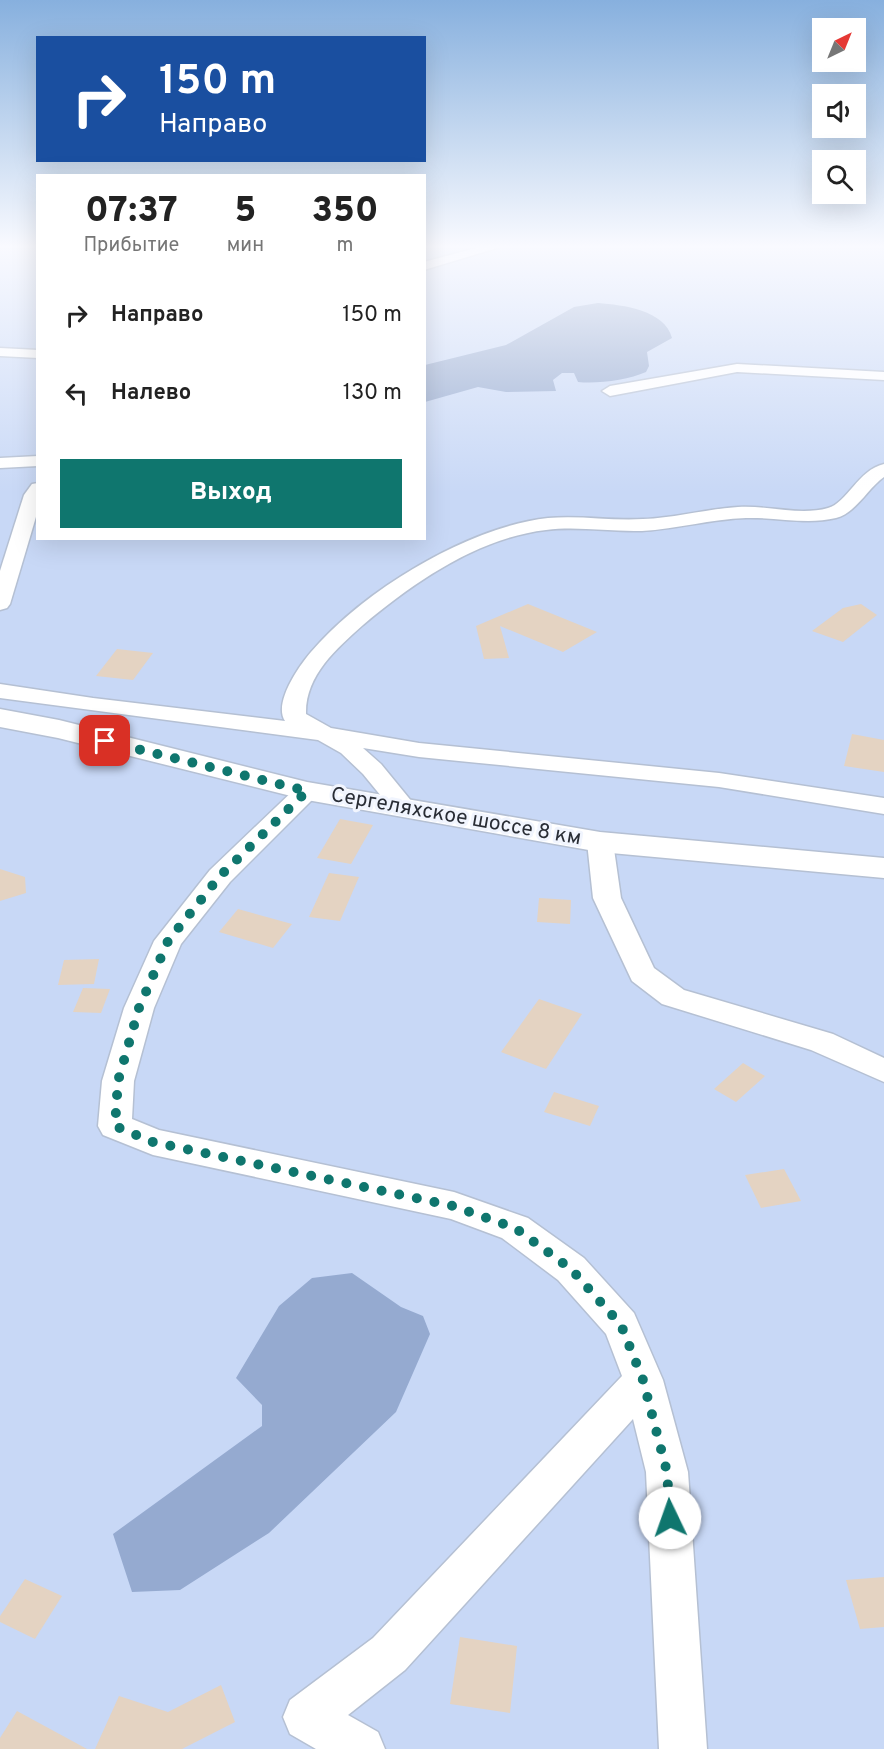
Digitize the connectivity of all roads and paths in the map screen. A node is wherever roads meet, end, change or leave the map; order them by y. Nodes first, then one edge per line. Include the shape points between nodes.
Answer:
1 (0, 352) edge
2 (36, 354) edge
3 (884, 376) edge
4 (610, 391) dead end
5 (36, 461) edge
6 (0, 464) edge
7 (884, 470) edge
8 (36, 491) edge
9 (0, 604) edge
10 (0, 691) edge
11 (0, 718) edge
12 (322, 734) junction
13 (307, 791) junction
14 (884, 806) edge
15 (404, 807) junction
16 (600, 842) junction
17 (884, 868) edge
18 (884, 1071) edge
19 (643, 1380) junction
20 (361, 1749) edge
21 (683, 1749) edge

1 - 2 street
3 - 4 street via 737,368
5 - 6 street
7 - 12 street via 857,490 847,505 817,516 734,513 642,525 537,526 503,534 449,558 395,589 317,658 292,705 294,717
8 - 9 street
10 - 12 street
11 - 13 main road, Сергеляхское шоссе 8 км
12 - 14 street via 419,750 719,780
12 - 15 street via 349,748
13 - 15 main road, Сергеляхское шоссе 8 км
13 - 19 street via 220,876 168,941 139,1008 124,1060 118,1081 115,1126 153,1142 453,1206 515,1228 571,1269 621,1325
15 - 16 main road, Сергеляхское шоссе 8 км
16 - 17 main road, Сергеляхское шоссе 8 км
16 - 18 street via 607,898 642,974 673,997 822,1042
19 - 20 street via 389,1654 307,1717
19 - 21 street via 667,1472

